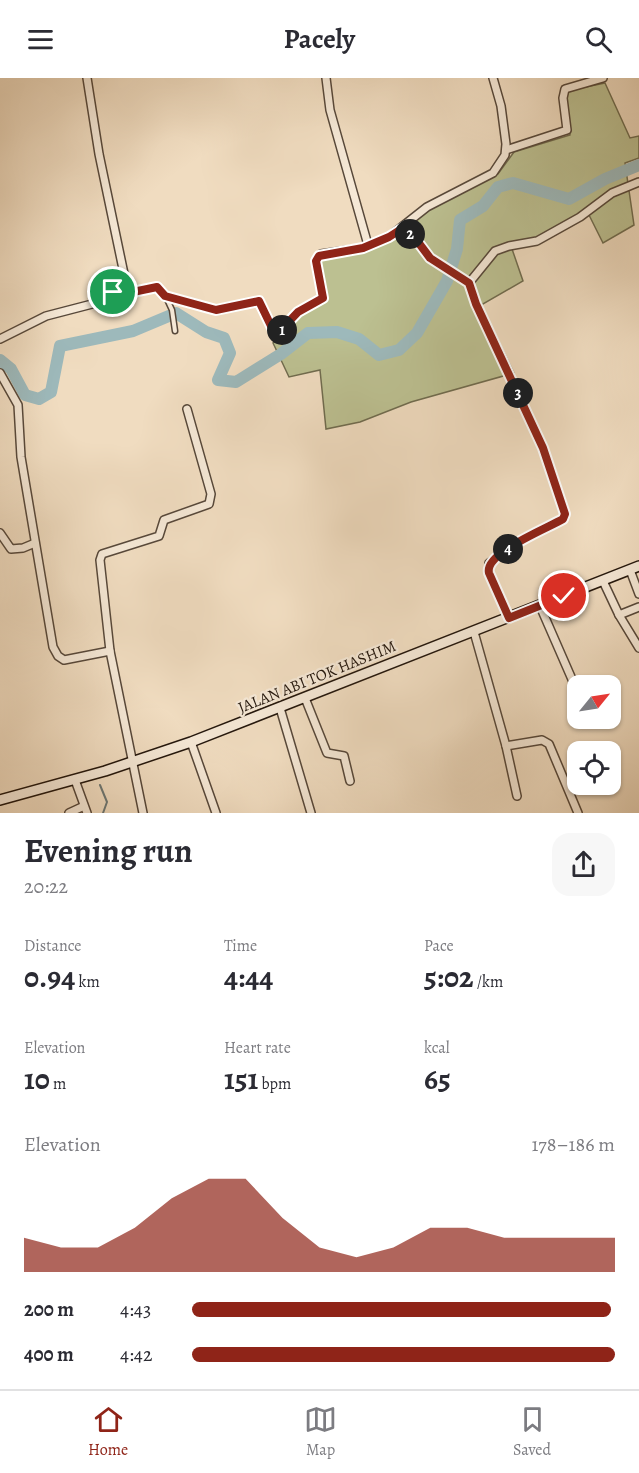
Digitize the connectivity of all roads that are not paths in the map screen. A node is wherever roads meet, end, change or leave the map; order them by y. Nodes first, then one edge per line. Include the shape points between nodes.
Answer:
1 (87, 78) edge
2 (326, 78) edge
3 (493, 78) edge
4 (603, 78) edge
5 (506, 150) junction
6 (639, 182) edge
7 (406, 226) junction
8 (369, 245) junction
9 (466, 281) junction
10 (128, 293) junction
11 (165, 296) junction
12 (175, 331) dead end
13 (0, 339) edge
14 (0, 373) edge
15 (187, 410) dead end
16 (0, 533) edge
17 (35, 543) junction
18 (634, 568) edge
19 (603, 581) junction
20 (639, 594) edge
21 (540, 606) junction
22 (639, 607) edge
23 (619, 615) junction
24 (509, 618) junction
25 (474, 632) junction
26 (639, 648) edge
27 (110, 651) junction
28 (570, 675) edge
29 (305, 698) junction
30 (280, 708) junction
31 (191, 742) junction
32 (506, 746) junction
33 (134, 762) junction
34 (75, 780) junction
35 (350, 781) dead end
36 (517, 796) dead end
37 (0, 800) edge
38 (84, 810) edge
39 (69, 813) edge
40 (143, 813) edge
41 (216, 813) edge
42 (311, 813) edge
43 (578, 813) edge

1 - 10 street
2 - 8 street via 330,110
3 - 5 street
4 - 5 street via 565,89 562,98 567,130
5 - 7 street via 493,174 427,207
6 - 9 street via 612,192 580,217 537,241 495,251
7 - 8 street
7 - 9 street via 424,252
8 - 11 street via 319,256 316,261 323,298 298,312 278,333 259,301 216,310
9 - 24 street via 543,448 565,514 563,519 489,562 489,573
10 - 11 street via 157,287
10 - 13 street via 108,294 96,303 46,316
11 - 12 lane
14 - 17 street via 18,405 21,457
15 - 27 street via 211,494 209,504 164,520 159,536 102,554
16 - 17 street via 11,549
17 - 27 street via 55,652 64,660
18 - 19 main road, JALAN ABI TOK HASHIM
18 - 20 street
19 - 21 main road, JALAN ABI TOK HASHIM
19 - 23 street
21 - 24 main road, JALAN ABI TOK HASHIM
21 - 28 street
22 - 23 street
23 - 26 street
24 - 25 main road, JALAN ABI TOK HASHIM
25 - 29 main road, JALAN ABI TOK HASHIM
25 - 32 street
27 - 33 street
29 - 30 main road, JALAN ABI TOK HASHIM
29 - 35 street via 327,753 344,756
30 - 31 main road, JALAN ABI TOK HASHIM
30 - 42 street
31 - 33 main road, JALAN ABI TOK HASHIM
31 - 41 street
32 - 36 street
32 - 43 street via 542,740 549,744
33 - 34 main road, JALAN ABI TOK HASHIM
33 - 40 street
34 - 37 main road, JALAN ABI TOK HASHIM
34 - 38 street
38 - 39 street

